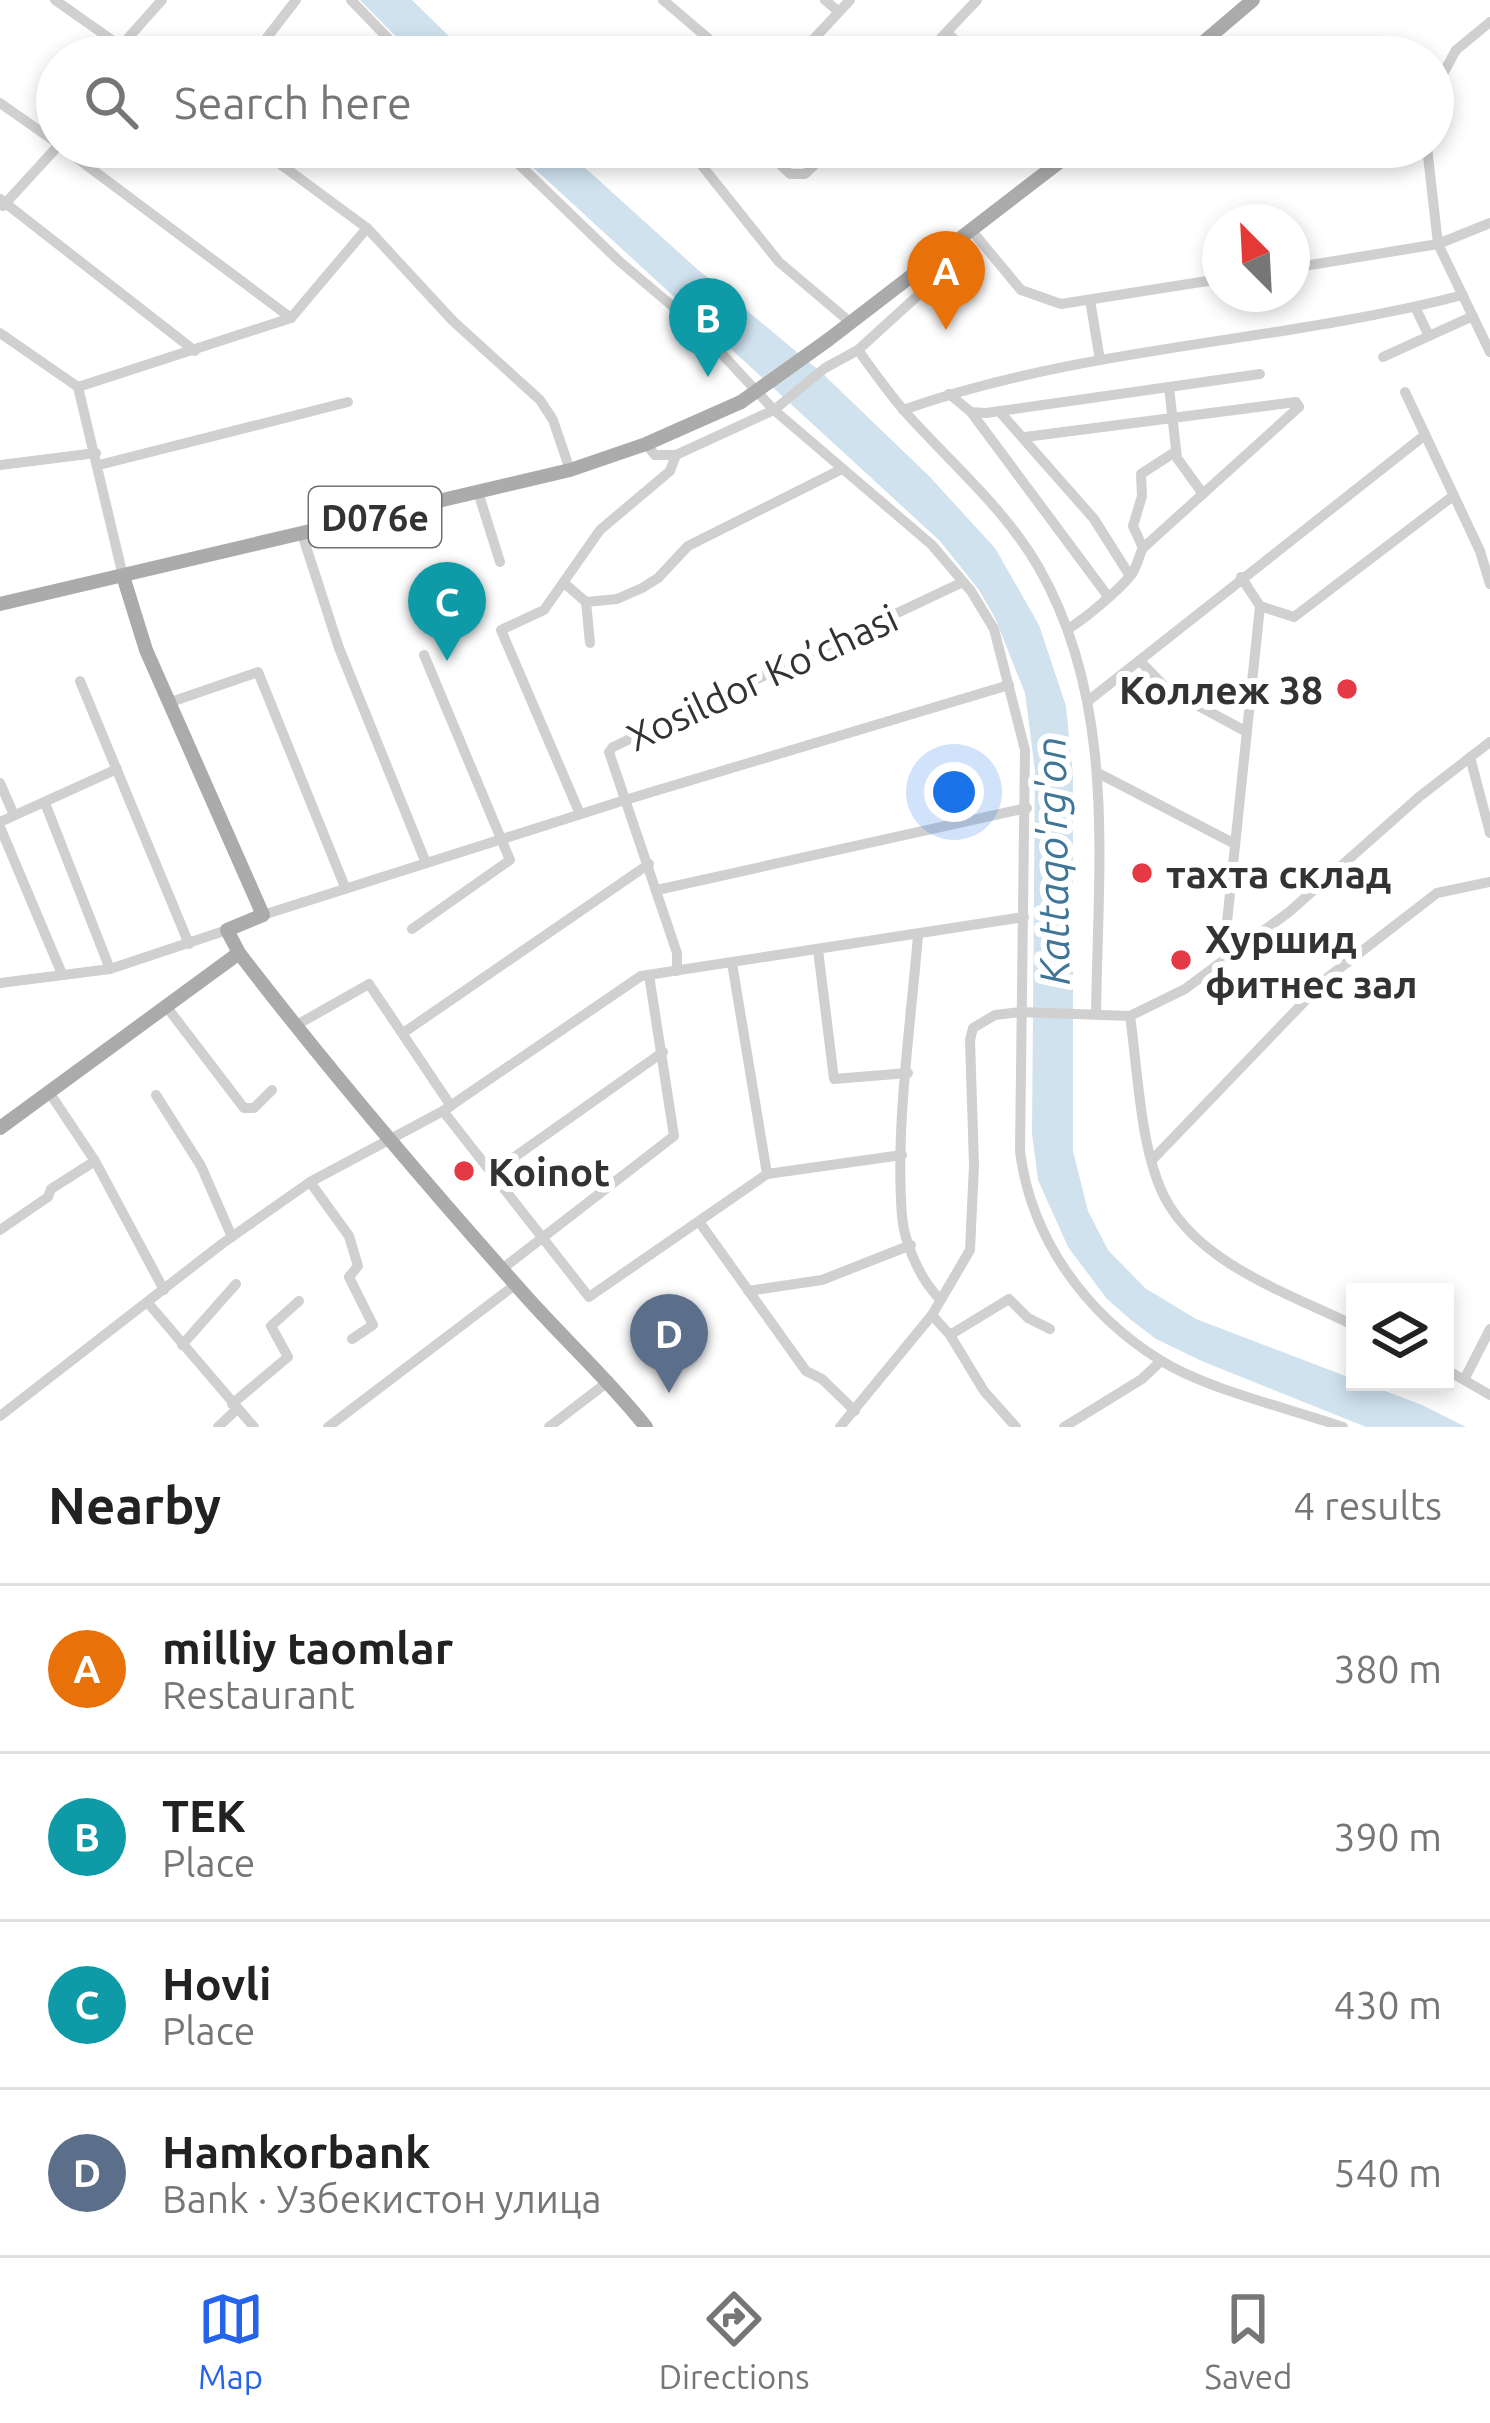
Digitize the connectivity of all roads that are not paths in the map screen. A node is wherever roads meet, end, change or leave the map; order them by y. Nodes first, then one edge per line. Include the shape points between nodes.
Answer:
1 (55, 0) edge
2 (162, 0) edge
3 (296, 0) edge
4 (351, 0) edge
5 (663, 0) edge
6 (825, 0) edge
7 (850, 0) edge
8 (975, 0) edge
9 (1253, 0) edge
10 (1234, 7) edge
11 (839, 12) junction
12 (1490, 22) edge
13 (947, 33) junction
14 (107, 36) edge
15 (130, 36) edge
16 (268, 36) edge
17 (386, 36) edge
18 (705, 36) edge
19 (817, 36) edge
20 (944, 36) edge
21 (950, 36) edge
22 (1206, 36) edge
23 (1454, 54) edge
24 (0, 103) edge
25 (36, 129) edge
26 (37, 168) edge
27 (89, 168) edge
28 (286, 168) edge
29 (523, 168) edge
30 (705, 168) edge
31 (784, 168) edge
32 (813, 168) edge
33 (1048, 168) edge
34 (1054, 168) edge
35 (1429, 168) edge
36 (1051, 171) junction
37 (2, 203) edge
38 (1490, 223) edge
39 (367, 228) junction
40 (971, 231) junction
41 (1438, 244) junction
42 (952, 245) junction
43 (1310, 265) edge
44 (1202, 282) edge
45 (1463, 295) junction
46 (1090, 300) junction
47 (1415, 308) junction
48 (1473, 316) junction
49 (291, 318) junction
50 (850, 322) junction
51 (0, 333) edge
52 (1429, 336) junction
53 (858, 350) junction
54 (195, 351) junction
55 (1490, 352) edge
56 (1383, 357) dead end
57 (1100, 360) junction
58 (1260, 374) dead end
59 (1169, 387) junction
60 (78, 388) junction
61 (1405, 392) dead end
62 (949, 394) junction
63 (348, 402) dead end
64 (778, 407) junction
65 (903, 410) junction
66 (1000, 411) junction
67 (971, 412) junction
68 (1172, 418) junction
69 (1425, 435) junction
70 (1025, 437) junction
71 (646, 444) junction
72 (1175, 452) junction
73 (676, 455) junction
74 (97, 459) junction
75 (0, 465) edge
76 (842, 469) junction
77 (570, 470) junction
78 (478, 492) junction
79 (1203, 494) junction
80 (1453, 496) junction
81 (302, 534) junction
82 (1144, 548) junction
83 (500, 562) dead end
84 (123, 576) junction
85 (1130, 576) junction
86 (1241, 577) junction
87 (963, 581) junction
88 (564, 583) junction
89 (1490, 584) edge
90 (1107, 596) junction
91 (586, 602) junction
92 (0, 604) edge
93 (1260, 606) junction
94 (1068, 629) junction
95 (590, 643) dead end
96 (424, 655) dead end
97 (1140, 661) junction
98 (80, 681) dead end
99 (1009, 685) junction
100 (1088, 700) junction
101 (168, 703) junction
102 (1247, 732) junction
103 (1490, 742) edge
104 (1470, 758) junction
105 (117, 769) junction
106 (1098, 773) junction
107 (0, 783) edge
108 (625, 800) junction
109 (45, 803) junction
110 (1027, 808) junction
111 (580, 814) junction
112 (14, 815) junction
113 (0, 825) edge
114 (1490, 833) edge
115 (501, 840) junction
116 (1235, 844) junction
117 (426, 862) junction
118 (649, 864) junction
119 (1490, 882) edge
120 (345, 887) junction
121 (657, 890) junction
122 (263, 915) junction
123 (1024, 917) junction
124 (412, 929) dead end
125 (227, 930) junction
126 (918, 935) junction
127 (189, 944) junction
128 (818, 950) junction
129 (239, 953) junction
130 (1231, 957) junction
131 (732, 963) junction
132 (110, 969) junction
133 (677, 971) junction
134 (62, 974) junction
135 (649, 975) junction
136 (0, 983) edge
137 (166, 1006) junction
138 (1024, 1012) junction
139 (1089, 1014) junction
140 (1130, 1016) junction
141 (295, 1026) junction
142 (403, 1033) junction
143 (663, 1052) junction
144 (908, 1073) junction
145 (272, 1090) dead end
146 (49, 1092) junction
147 (156, 1095) dead end
148 (447, 1108) junction
149 (0, 1128) edge
150 (388, 1142) junction
151 (902, 1155) junction
152 (1153, 1159) junction
153 (95, 1161) junction
154 (492, 1173) junction
155 (767, 1174) junction
156 (310, 1182) junction
157 (700, 1223) junction
158 (0, 1230) edge
159 (232, 1237) junction
160 (541, 1237) junction
161 (911, 1245) junction
162 (502, 1269) junction
163 (236, 1284) dead end
164 (515, 1285) junction
165 (164, 1290) junction
166 (748, 1291) junction
167 (940, 1299) junction
168 (299, 1301) dead end
169 (148, 1304) junction
170 (932, 1315) junction
171 (1346, 1321) edge
172 (1050, 1329) dead end
173 (1490, 1330) edge
174 (950, 1335) junction
175 (352, 1339) dead end
176 (182, 1345) junction
177 (1161, 1361) junction
178 (1454, 1373) edge
179 (1465, 1378) junction
180 (609, 1381) junction
181 (1490, 1395) edge
182 (234, 1407) junction
183 (855, 1411) junction
184 (0, 1416) edge
185 (218, 1427) edge
186 (254, 1427) edge
187 (328, 1427) edge
188 (549, 1427) edge
189 (646, 1427) edge
190 (840, 1427) edge
191 (1016, 1427) edge
192 (1064, 1427) edge
193 (1343, 1427) edge

1 - 14 street
2 - 15 street
3 - 16 street
4 - 17 street
5 - 18 street
6 - 11 street
7 - 11 street
8 - 13 street
9 - 10 main road
10 - 22 main road
11 - 19 street
12 - 23 street
13 - 20 street
13 - 21 street
24 - 25 street
26 - 37 street
27 - 49 street
28 - 39 street
29 - 64 street
30 - 50 street via 779,262
31 - 32 street via 806,175
33 - 36 street
34 - 36 main road, D076e
35 - 41 street
36 - 40 main road, D076e
37 - 54 street
38 - 41 street
39 - 49 street
39 - 77 street via 540,400
40 - 42 main road, D076e
40 - 46 street via 1021,290 1061,304
41 - 43 street
41 - 45 street
42 - 50 main road, D076e
42 - 53 street via 925,289
44 - 46 street
45 - 47 street
45 - 48 street
46 - 57 street
47 - 52 street
47 - 57 street
48 - 52 street
48 - 55 street
49 - 54 street
50 - 71 main road, D076e, bridge via 742,402
51 - 60 street
52 - 56 street
53 - 64 street
53 - 65 street
54 - 60 street
57 - 62 street
58 - 59 street
59 - 66 street
59 - 68 street
60 - 74 street
61 - 69 street
62 - 65 street
62 - 67 street
63 - 74 street
64 - 73 street
64 - 76 street
65 - 94 street via 1006,522
66 - 67 street
66 - 70 street
67 - 90 street
68 - 70 street
68 - 72 street
68 - 79 street via 1300,404
69 - 80 street
69 - 86 street
70 - 85 street
71 - 73 street via 656,455
71 - 77 main road, D076e
72 - 79 street
72 - 82 street via 1141,474 1133,526
73 - 88 street via 670,471 600,530
74 - 75 street
74 - 84 street
76 - 87 street
76 - 91 street via 688,546 642,589
77 - 78 main road, D076e
78 - 81 main road, D076e
78 - 83 street
79 - 82 street
80 - 89 street
80 - 93 street via 1294,617
81 - 84 main road, D076e
81 - 117 street
82 - 85 street
84 - 92 main road, D076e
84 - 101 main road
85 - 90 street
86 - 93 street
86 - 97 street
87 - 99 street via 994,629
87 - 108 street, Xosildor Ko’chasi via 613,747
88 - 91 street
88 - 111 street via 544,610 501,630
90 - 94 street
91 - 95 street
93 - 102 street
94 - 100 street
96 - 115 street
97 - 100 street
97 - 102 street via 1167,688
98 - 105 street
99 - 108 street
99 - 110 street via 1025,750
100 - 106 street
101 - 120 street via 258,672
101 - 122 main road
102 - 116 street
103 - 104 street
104 - 114 street
104 - 130 street
105 - 109 street
105 - 127 street
106 - 116 street
106 - 139 street
107 - 112 street
108 - 111 street
108 - 118 street
109 - 112 street
109 - 132 street
110 - 121 street
110 - 123 street
111 - 115 street
112 - 113 street
113 - 134 street
115 - 117 street
115 - 124 street via 510,860
116 - 130 street
117 - 120 street
118 - 121 street
118 - 142 street
119 - 152 street via 1437,893 1327,978
120 - 122 street
121 - 133 street
122 - 125 main road
123 - 126 street
123 - 138 street
125 - 127 street
125 - 129 main road
126 - 128 street
126 - 144 street
127 - 132 street
128 - 131 street
128 - 144 street via 833,1079
129 - 137 main road
129 - 141 main road
130 - 140 street
131 - 133 street
131 - 155 street
132 - 134 street
133 - 135 street
134 - 136 street
135 - 143 street
135 - 148 street
137 - 145 street via 244,1108
137 - 146 main road
138 - 139 street
138 - 167 street via 994,1015 973,1028 970,1250
138 - 177 street via 1023,1175 1051,1249 1108,1319
139 - 140 street
140 - 152 street
141 - 142 street via 369,984
141 - 150 main road
142 - 148 street
143 - 154 street
143 - 160 street via 674,1136
144 - 151 street
146 - 149 main road
146 - 153 street
147 - 159 street via 201,1166
148 - 150 street
148 - 154 street
150 - 156 street
150 - 162 main road
151 - 155 street
151 - 161 street via 902,1221
152 - 171 street via 1163,1195 1208,1247
153 - 158 street
153 - 165 street
154 - 160 street
155 - 157 street
156 - 159 street
156 - 175 street via 356,1251 349,1277 373,1324
157 - 160 street via 589,1297
157 - 166 street
159 - 165 street
160 - 162 street
161 - 166 street via 822,1280
161 - 167 street via 926,1286
162 - 164 main road
163 - 176 street
164 - 180 main road
164 - 187 street
165 - 169 street
166 - 183 street via 806,1371
167 - 170 street
168 - 182 street via 271,1326 288,1357
169 - 176 street
169 - 184 street
170 - 174 street
170 - 183 street
172 - 174 street via 1009,1299
173 - 179 street
174 - 191 street
176 - 182 street
177 - 192 street
177 - 193 street
178 - 179 street
179 - 181 street
180 - 188 street
180 - 189 main road
182 - 185 street
182 - 186 street
183 - 190 street

